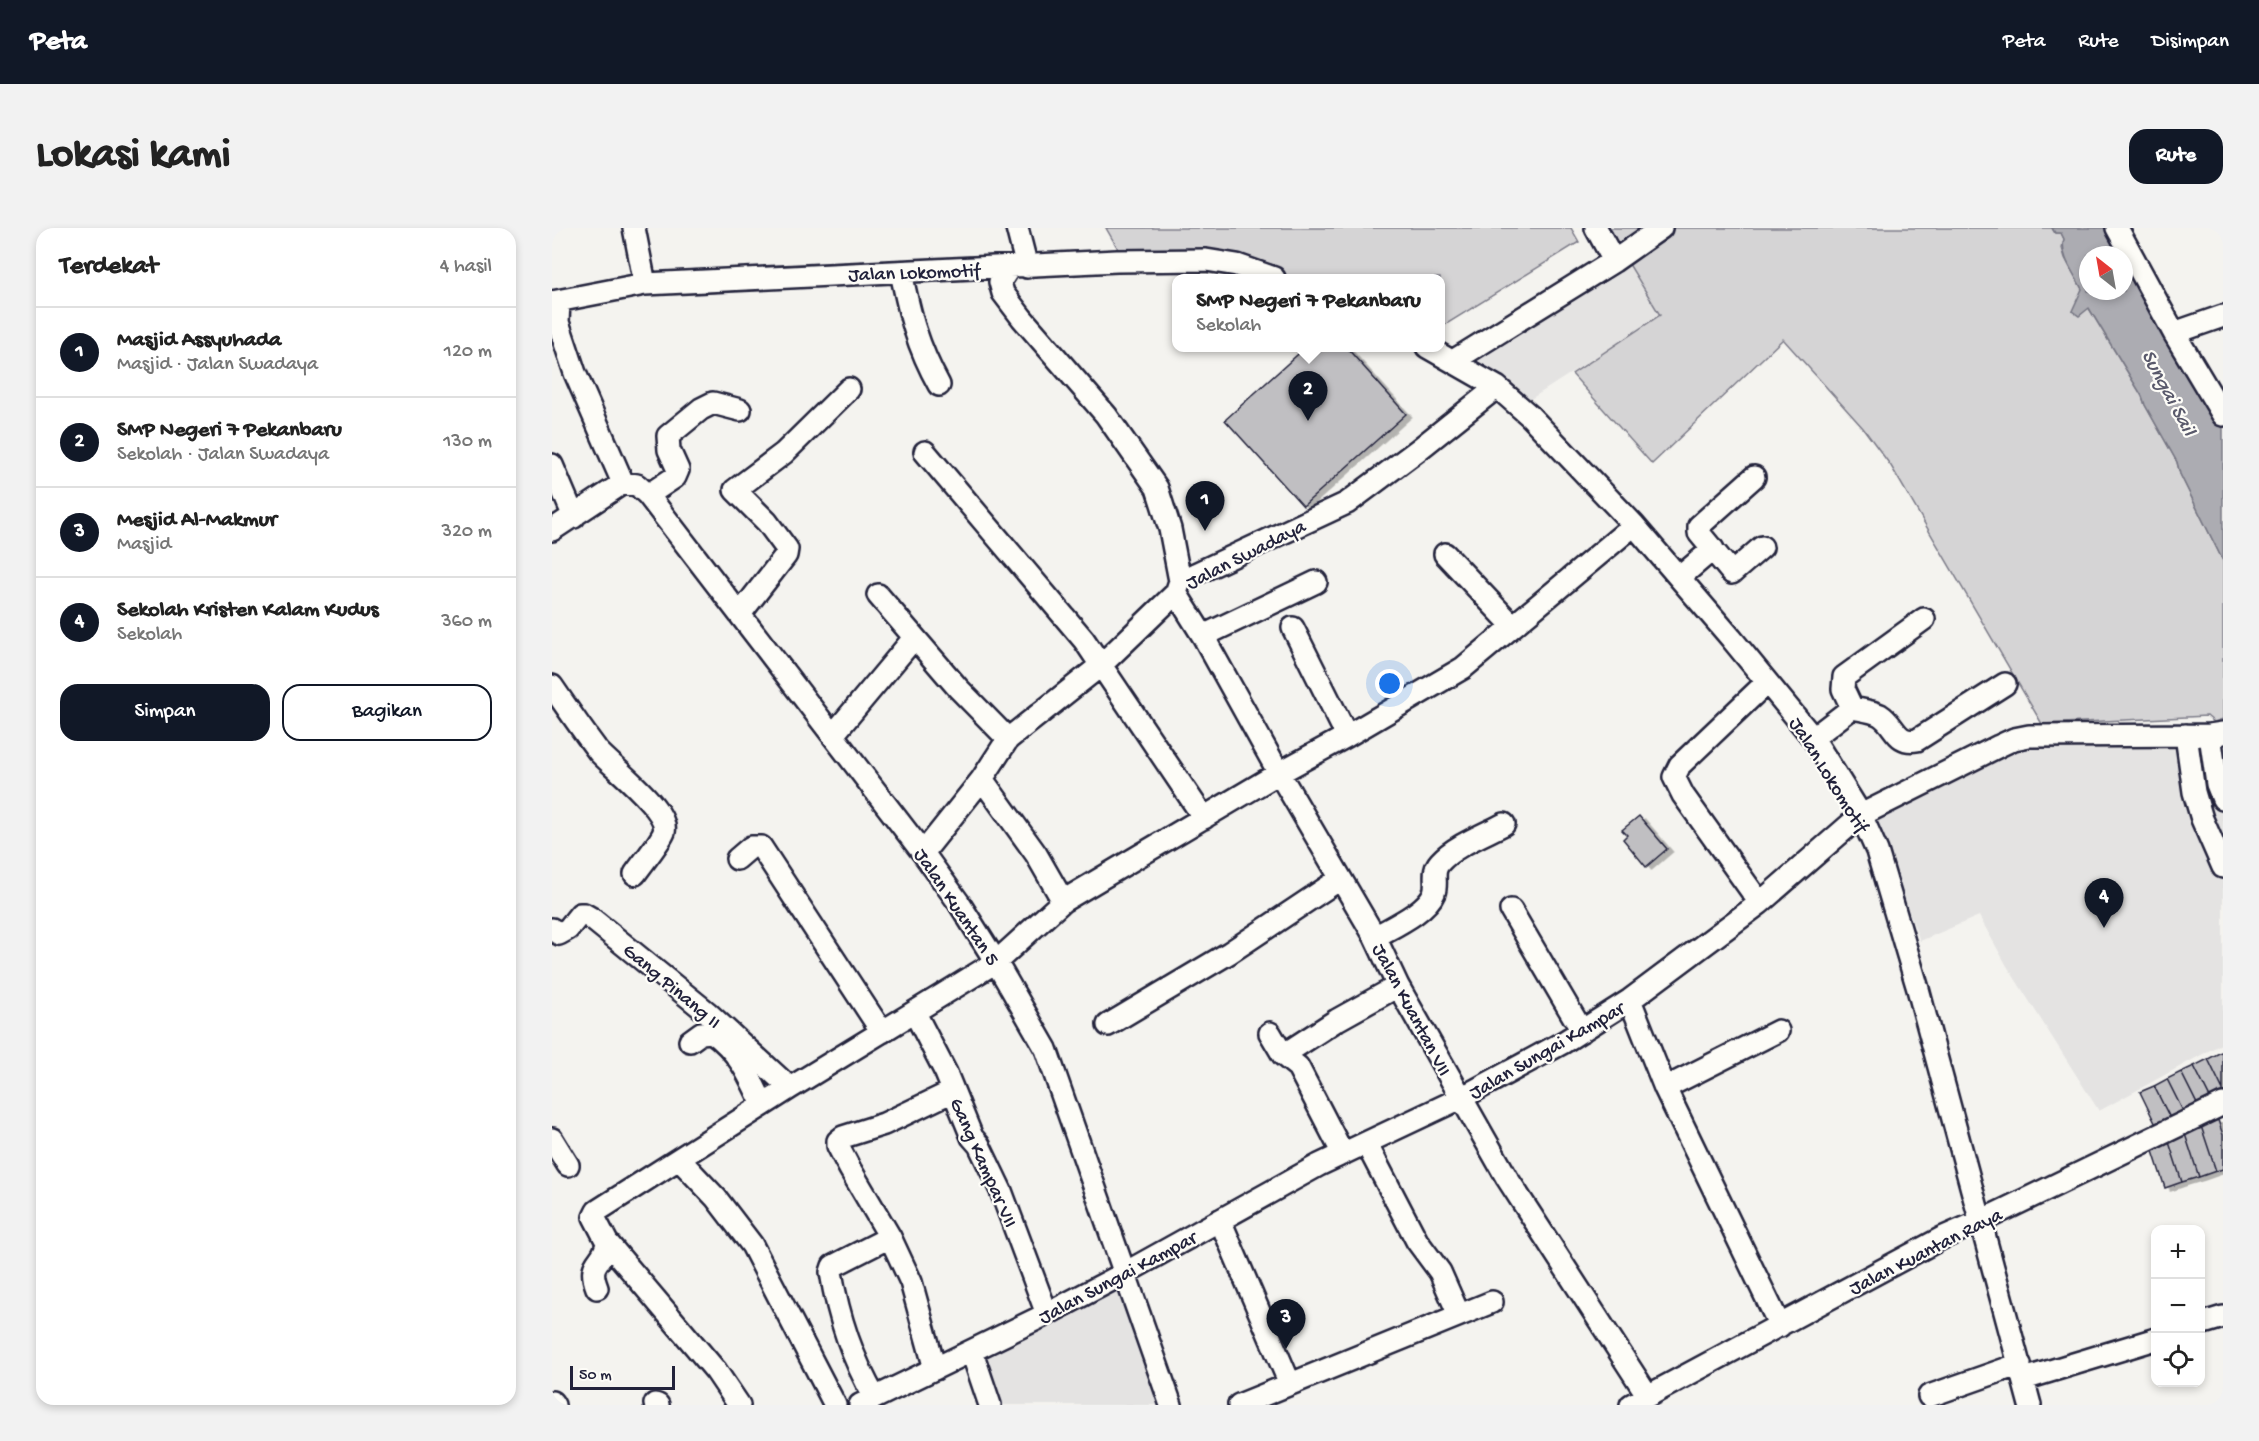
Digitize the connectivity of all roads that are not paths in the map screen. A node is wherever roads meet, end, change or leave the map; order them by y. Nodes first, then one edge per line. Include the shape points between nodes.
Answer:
1 (634, 228) edge
2 (1017, 228) edge
3 (1596, 228) edge
4 (1661, 228) edge
5 (2117, 228) edge
6 (1614, 261) junction
7 (1018, 267) junction
8 (901, 272) junction
9 (1261, 274) edge
10 (645, 284) junction
11 (555, 301) edge
12 (2223, 316) edge
13 (2174, 333) junction
14 (1435, 352) edge
15 (1453, 361) junction
16 (939, 386) dead end
17 (1497, 387) junction
18 (849, 389) dead end
19 (740, 410) dead end
20 (2223, 415) edge
21 (925, 452) dead end
22 (552, 465) edge
23 (1754, 477) dead end
24 (623, 483) junction
25 (648, 495) junction
26 (574, 517) junction
27 (1634, 525) junction
28 (552, 530) edge
29 (1762, 547) dead end
30 (1713, 549) junction
31 (1445, 554) dead end
32 (1680, 578) junction
33 (1316, 582) dead end
34 (1178, 587) junction
35 (879, 595) dead end
36 (740, 614) junction
37 (1924, 619) dead end
38 (1513, 626) junction
39 (1293, 628) dead end
40 (1203, 636) junction
41 (914, 638) junction
42 (1100, 666) junction
43 (1767, 682) junction
44 (2005, 684) dead end
45 (552, 686) edge
46 (1852, 708) junction
47 (2216, 734) edge
48 (833, 735) junction
49 (2186, 735) junction
50 (1347, 736) junction
51 (1813, 738) junction
52 (1008, 739) junction
53 (1278, 773) junction
54 (982, 779) junction
55 (2221, 788) edge
56 (1861, 815) junction
57 (1204, 818) junction
58 (1504, 824) dead end
59 (923, 853) junction
60 (737, 859) dead end
61 (2222, 864) edge
62 (635, 874) dead end
63 (1341, 879) junction
64 (1063, 901) junction
65 (1760, 903) junction
66 (1511, 910) dead end
67 (552, 929) edge
68 (1375, 938) junction
69 (996, 962) junction
70 (1398, 986) junction
71 (1630, 1000) junction
72 (915, 1013) junction
73 (1108, 1025) dead end
74 (1582, 1031) junction
75 (1778, 1031) dead end
76 (882, 1032) junction
77 (1270, 1033) dead end
78 (690, 1041) dead end
79 (1283, 1055) junction
80 (1665, 1088) junction
81 (790, 1089) junction
82 (953, 1091) junction
83 (1461, 1098) junction
84 (2223, 1104) edge
85 (763, 1106) junction
86 (552, 1139) edge
87 (1366, 1143) junction
88 (1343, 1154) junction
89 (680, 1159) junction
90 (568, 1165) dead end
91 (1220, 1220) junction
92 (1981, 1221) junction
93 (890, 1237) junction
94 (607, 1242) junction
95 (1125, 1273) junction
96 (597, 1288) dead end
97 (1492, 1302) dead end
98 (1047, 1314) junction
99 (1459, 1315) junction
100 (2223, 1317) edge
101 (2205, 1322) edge
102 (1780, 1326) junction
103 (2151, 1340) edge
104 (972, 1352) junction
105 (935, 1369) junction
106 (2022, 1372) junction
107 (1290, 1384) junction
108 (1929, 1396) dead end
109 (1639, 1400) edge
110 (867, 1402) edge
111 (740, 1405) edge
112 (835, 1405) edge
113 (990, 1405) edge
114 (1171, 1405) edge
115 (1239, 1405) edge
116 (2030, 1405) edge

1 - 10 street
2 - 7 street
3 - 6 street
4 - 6 street
5 - 13 street
6 - 15 street
7 - 8 street, Jalan Lokomotif
7 - 9 street, Jalan Lokomotif via 1206,261 1237,265
7 - 34 street via 1000,282 1003,293 1106,415 1157,488 1170,529
8 - 10 street, Jalan Lokomotif
8 - 16 street via 914,332
10 - 11 street, Jalan Lokomotif
11 - 24 street via 575,373
12 - 13 street
13 - 20 street
14 - 15 street, Jalan Lokomotif
15 - 17 street, Jalan Lokomotif
17 - 27 street, Jalan Lokomotif
17 - 34 street, Jalan Swadaya via 1347,503
18 - 36 street via 783,453 735,490 787,549
19 - 25 street via 713,403 668,436 678,470 675,477
21 - 42 street via 1084,640
22 - 26 street
23 - 30 street via 1699,526 1699,533
24 - 25 street, Jalan Kuantan 5 via 637,485
24 - 26 street
25 - 36 street, Jalan Kuantan 5
26 - 28 street
27 - 32 street, Jalan Lokomotif
27 - 38 street
29 - 30 street via 1732,573
30 - 32 street
31 - 38 street
32 - 43 street, Jalan Lokomotif
33 - 40 street
34 - 40 street, Jalan Kuantan VII
34 - 42 street, Jalan Swadaya
35 - 41 street
36 - 48 street, Jalan Kuantan 5
37 - 46 street via 1844,677 1842,689
38 - 50 street via 1463,668
39 - 50 street
40 - 53 street, Jalan Kuantan VII
41 - 48 street
41 - 52 street
42 - 52 street, Jalan Swadaya
42 - 57 street
43 - 51 street, Jalan Lokomotif
43 - 65 street via 1680,765 1674,777
44 - 46 street via 1909,742 1878,714
45 - 62 street via 600,752 632,781 664,824 664,832
46 - 51 street
47 - 49 street, Jalan Sungai Kampar
47 - 55 street
48 - 59 street, Jalan Kuantan 5
49 - 56 street, Jalan Sungai Kampar via 2014,739
49 - 61 street via 2194,792
50 - 53 street
51 - 56 street, Jalan Lokomotif
52 - 54 street, Jalan Swadaya
53 - 57 street
53 - 63 street, Jalan Kuantan VII
54 - 59 street, Jalan Swadaya
54 - 64 street via 1036,854
56 - 65 street, Jalan Sungai Kampar
56 - 92 street, Jalan Lokomotif via 1918,989
57 - 64 street
58 - 68 street via 1439,862 1434,871 1433,896
59 - 69 street, Jalan Kuantan 5
60 - 76 street via 751,847 761,847
63 - 68 street, Jalan Kuantan VII
63 - 73 street via 1229,953
64 - 69 street
65 - 71 street, Jalan Sungai Kampar
66 - 74 street
67 - 81 street, Gang Pinang II via 559,934 580,914 591,918 708,1013
68 - 70 street, Jalan Kuantan VII
69 - 72 street
69 - 95 street, Jalan Kuantan 5 via 1048,1055
70 - 79 street
70 - 83 street, Jalan Kuantan VII
71 - 74 street, Jalan Sungai Kampar
71 - 80 street
72 - 76 street
72 - 82 street, Gang Kampar VII
74 - 83 street, Jalan Sungai Kampar
75 - 80 street
76 - 81 street
77 - 79 street
78 - 85 street via 701,1033 712,1032 727,1042 748,1072
79 - 88 street via 1298,1067
80 - 102 street
81 - 85 street
82 - 93 street via 884,1125 838,1142
82 - 98 street, Gang Kampar VII via 1001,1191
83 - 87 street, Jalan Sungai Kampar
83 - 109 street, Jalan Kuantan VII
84 - 92 street, Jalan Kuantan Raya
85 - 89 street
86 - 90 street
87 - 88 street, Jalan Sungai Kampar
87 - 99 street via 1417,1241 1440,1272
88 - 91 street, Jalan Sungai Kampar
89 - 94 street via 597,1211 594,1217
89 - 112 street via 752,1245
91 - 95 street, Jalan Sungai Kampar
91 - 107 street
92 - 102 street, Jalan Kuantan Raya
92 - 106 street, Jalan Lokomotif
93 - 105 street via 911,1282
93 - 110 street via 833,1266 831,1272
94 - 96 street via 592,1275
94 - 111 street
95 - 98 street, Jalan Sungai Kampar
95 - 114 street, Jalan Kuantan 5
97 - 99 street
98 - 104 street, Jalan Sungai Kampar
99 - 107 street
100 - 101 street
102 - 109 street, Jalan Kuantan Raya
103 - 106 street
104 - 105 street, Jalan Sungai Kampar
104 - 113 street
105 - 110 street, Jalan Sungai Kampar
106 - 108 street
106 - 116 street, Jalan Lokomotif
107 - 115 street

